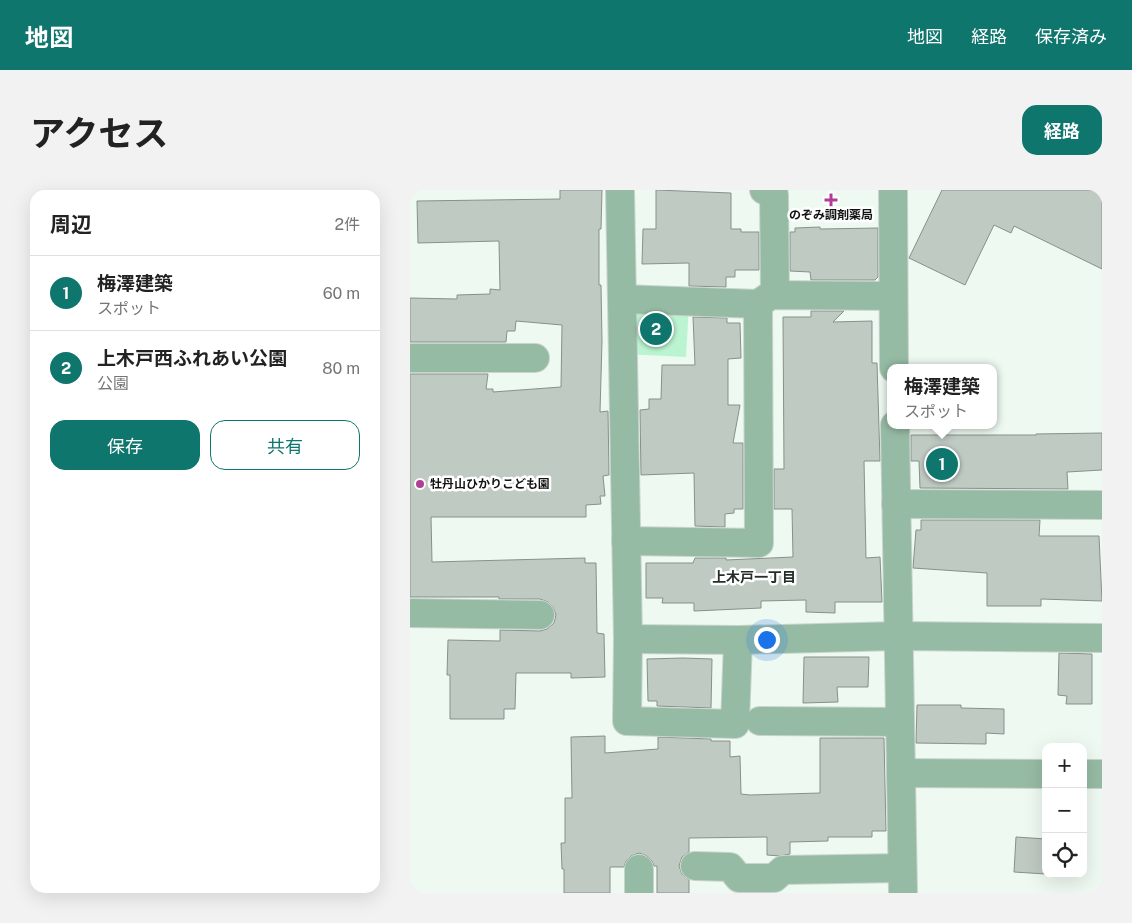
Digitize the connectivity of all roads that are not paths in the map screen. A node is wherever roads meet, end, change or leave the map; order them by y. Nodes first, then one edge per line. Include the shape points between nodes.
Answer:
1 (620, 190) edge
2 (764, 190) edge
3 (893, 190) edge
4 (893, 296) junction
5 (622, 299) junction
6 (767, 300) junction
7 (410, 358) edge
8 (535, 358) dead end
9 (894, 364) edge
10 (895, 429) edge
11 (896, 504) junction
12 (1102, 505) edge
13 (626, 542) junction
14 (410, 613) edge
15 (540, 615) dead end
16 (898, 636) junction
17 (1102, 638) edge
18 (628, 639) junction
19 (738, 640) junction
20 (760, 720) dead end
21 (900, 722) junction
22 (901, 774) junction
23 (1042, 774) edge
24 (1087, 774) edge
25 (1102, 774) edge
26 (695, 866) dead end
27 (903, 880) edge

1 - 5 street
2 - 6 street via 774,195
3 - 4 street
4 - 6 street
4 - 9 street
5 - 6 street
5 - 13 street
6 - 13 street via 759,543
7 - 8 street
10 - 11 street
11 - 12 street
11 - 16 street
13 - 18 street
14 - 15 street
16 - 17 street
16 - 19 street
16 - 21 street
18 - 19 street
18 - 19 street via 627,720 735,724
20 - 21 street
21 - 22 street
22 - 23 street
22 - 27 street
24 - 25 street
26 - 27 street via 730,867 739,878 774,878 784,870

